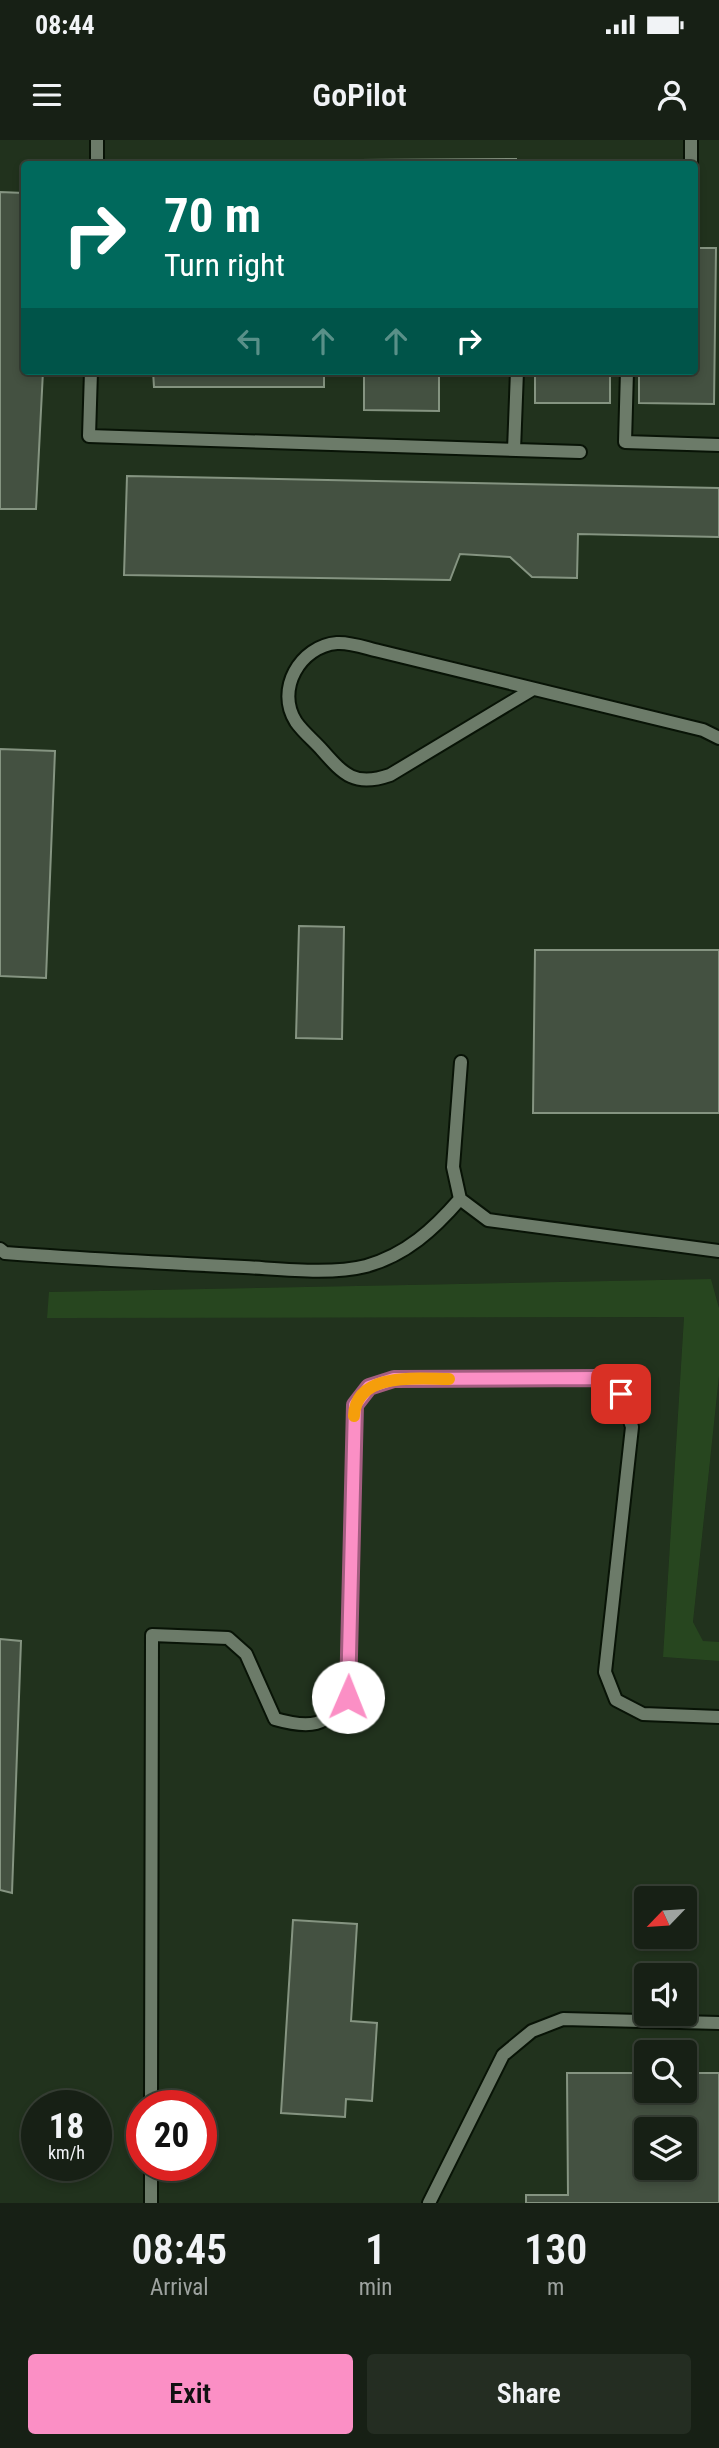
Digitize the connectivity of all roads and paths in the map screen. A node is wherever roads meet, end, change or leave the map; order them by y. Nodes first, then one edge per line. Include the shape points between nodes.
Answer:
1 (97, 140) edge
2 (691, 140) edge
3 (97, 161) edge
4 (691, 161) edge
5 (91, 375) edge
6 (517, 375) edge
7 (627, 375) edge
8 (719, 445) edge
9 (514, 450) junction
10 (580, 453) dead end
11 (533, 689) junction
12 (719, 738) edge
13 (461, 1062) dead end
14 (460, 1199) junction
15 (0, 1249) edge
16 (719, 1251) edge
17 (719, 1717) edge
18 (719, 2023) edge
19 (151, 2090) edge
20 (151, 2181) edge
21 (151, 2203) edge
22 (429, 2203) edge

1 - 3 lane
2 - 4 lane
5 - 9 lane via 89,436
6 - 9 lane
7 - 8 lane via 625,442
9 - 10 lane
11 - 11 lane via 339,643 316,648 294,668 288,698 296,722 344,774 375,780
11 - 12 lane via 703,730
13 - 14 lane via 453,1167
14 - 15 lane via 436,1227 405,1250 365,1266 306,1270 54,1257
14 - 16 lane via 488,1220
17 - 19 lane via 643,1714 616,1700 605,1672 632,1427 621,1394 600,1378 394,1379 369,1387 355,1405 348,1697 333,1718 302,1727 275,1719 246,1654 228,1638 152,1635
18 - 22 lane via 563,2019 532,2031 503,2055
20 - 21 lane

